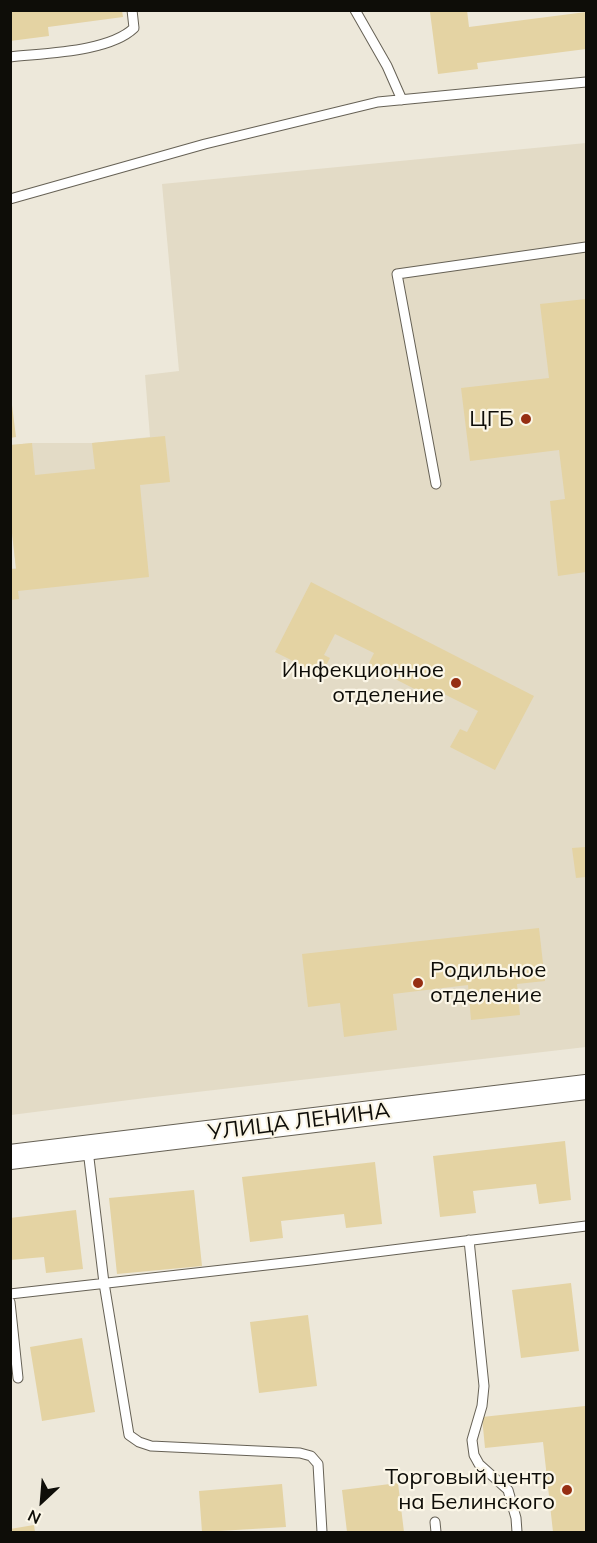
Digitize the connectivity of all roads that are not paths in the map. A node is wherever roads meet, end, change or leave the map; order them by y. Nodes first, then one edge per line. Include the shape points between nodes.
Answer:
1 (132, 10) edge
2 (355, 10) edge
3 (10, 57) edge
4 (586, 82) edge
5 (402, 100) junction
6 (10, 199) edge
7 (586, 247) edge
8 (436, 484) dead end
9 (586, 1087) edge
10 (88, 1148) junction
11 (10, 1157) edge
12 (586, 1226) edge
13 (469, 1240) junction
14 (104, 1283) junction
15 (10, 1294) edge
16 (10, 1302) edge
17 (18, 1378) dead end
18 (435, 1522) dead end
19 (322, 1533) edge
20 (436, 1533) edge
21 (517, 1533) edge

1 - 3 lane via 134,28 126,36 88,48
2 - 5 lane
4 - 5 lane
5 - 6 lane via 378,102 205,144
7 - 8 lane via 397,274
9 - 10 main road, УЛИЦА ЛЕНИНА
10 - 11 main road, УЛИЦА ЛЕНИНА
10 - 14 lane
12 - 13 lane
13 - 14 lane
13 - 21 lane via 484,1386 471,1440 479,1464 508,1490
14 - 15 lane
14 - 19 lane via 129,1435 152,1446 311,1456 318,1464
16 - 17 lane
18 - 20 lane

